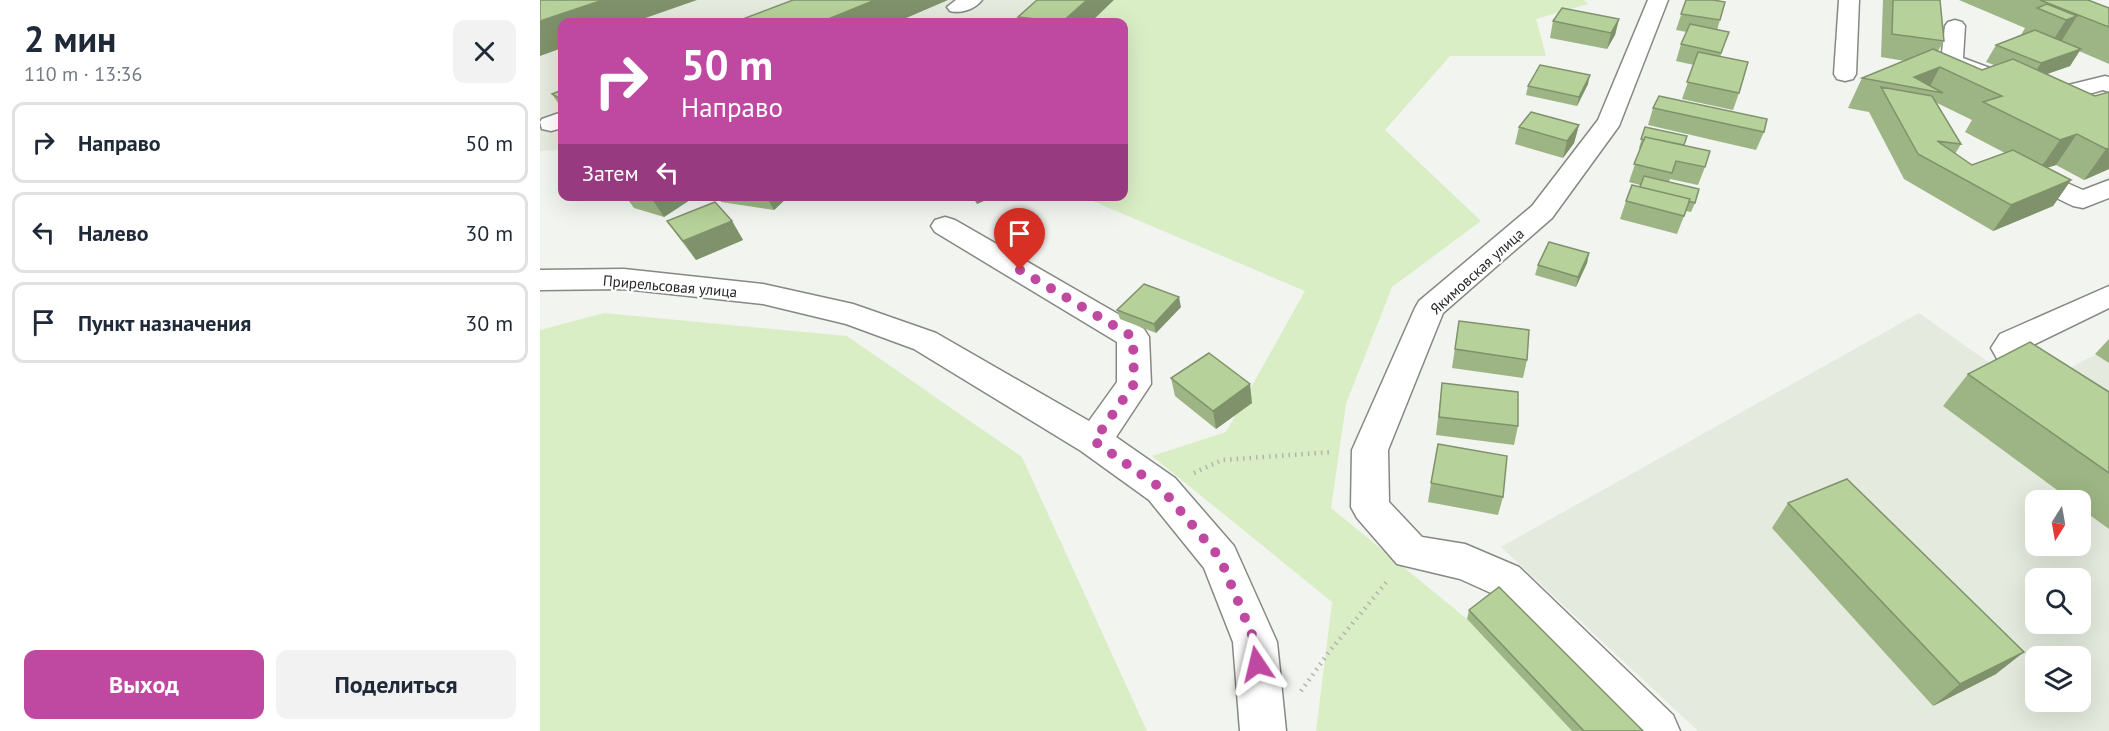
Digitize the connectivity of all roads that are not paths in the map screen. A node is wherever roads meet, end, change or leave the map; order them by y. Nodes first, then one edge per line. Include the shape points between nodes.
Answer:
1 (1659, 0) edge
2 (1849, 0) edge
3 (1956, 26) dead end
4 (1845, 74) dead end
5 (2109, 85) edge
6 (2005, 163) edge
7 (2109, 188) edge
8 (945, 226) dead end
9 (540, 280) edge
10 (2109, 296) edge
11 (2109, 420) edge
12 (1094, 441) junction
13 (1263, 731) edge
14 (1657, 731) edge

1 - 14 street, Якимовская улица via 1604,130 1542,212 1430,309 1370,450 1370,507 1411,552 1465,562 1505,580
2 - 4 street
3 - 5 street via 1952,61 2046,97
6 - 7 street via 2083,200
8 - 12 street via 1133,337 1134,384
9 - 12 street, Прирельсовая улица via 624,279 763,294 853,315 925,342
10 - 11 street via 2011,342 2007,348 2012,356
12 - 13 street, Прирельсовая улица via 1162,489 1220,558 1255,642

